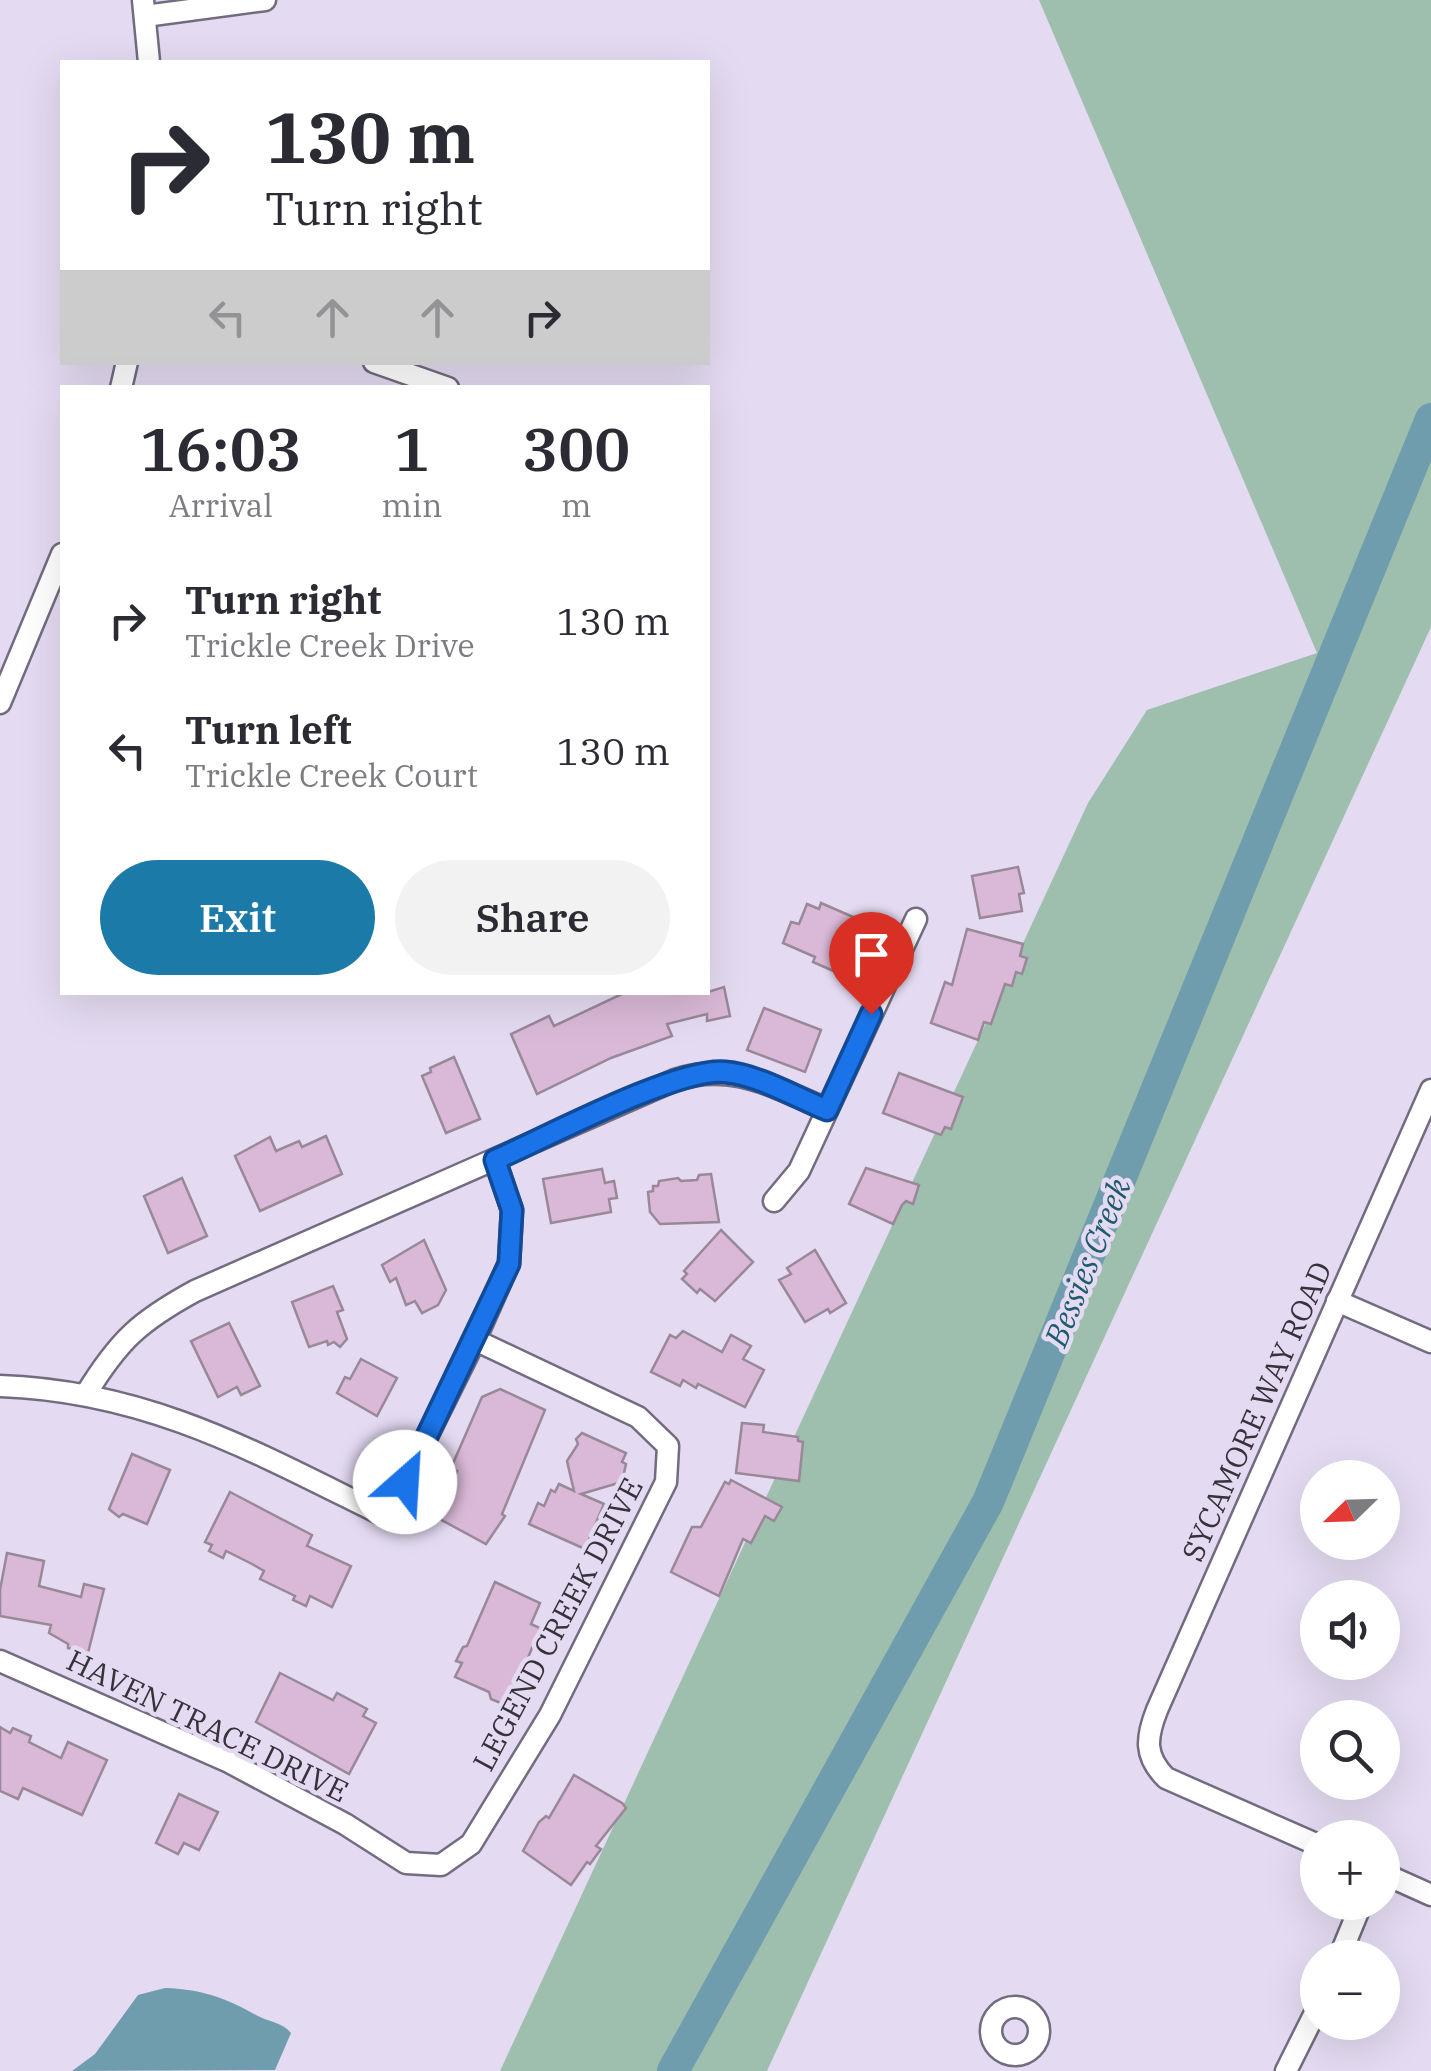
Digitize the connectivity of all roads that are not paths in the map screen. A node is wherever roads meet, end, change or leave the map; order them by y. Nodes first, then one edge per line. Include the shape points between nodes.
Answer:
1 (265, 0) edge
2 (144, 8) edge
3 (149, 60) edge
4 (383, 365) edge
5 (439, 385) edge
6 (60, 559) edge
7 (0, 703) edge
8 (916, 920) dead end
9 (1431, 1090) edge
10 (827, 1110) junction
11 (495, 1160) junction
12 (774, 1201) dead end
13 (1337, 1301) junction
14 (475, 1340) junction
15 (1431, 1342) edge
16 (0, 1386) edge
17 (86, 1394) junction
18 (0, 1661) edge
19 (1300, 1837) edge
20 (441, 1865) joint
21 (1400, 1881) edge
22 (1431, 1895) edge
23 (1302, 2040) edge
24 (1286, 2071) edge

1 - 2 street
2 - 3 street
4 - 5 street
6 - 7 street
8 - 10 street
9 - 13 street, SYCAMORE WAY ROAD
10 - 11 street via 749,1078 711,1071 675,1080
10 - 12 street via 800,1171
11 - 14 street via 512,1210 509,1264
11 - 17 street via 171,1304 117,1346
13 - 15 street
13 - 19 street, SYCAMORE WAY ROAD via 1148,1738 1151,1759 1175,1784
14 - 17 street via 387,1517 231,1440
14 - 20 street, LEGEND CREEK DRIVE via 638,1417 668,1446 666,1482 550,1714 471,1844
16 - 17 street
18 - 20 street, HAVEN TRACE DRIVE via 226,1761 406,1864
21 - 22 street
23 - 24 street

